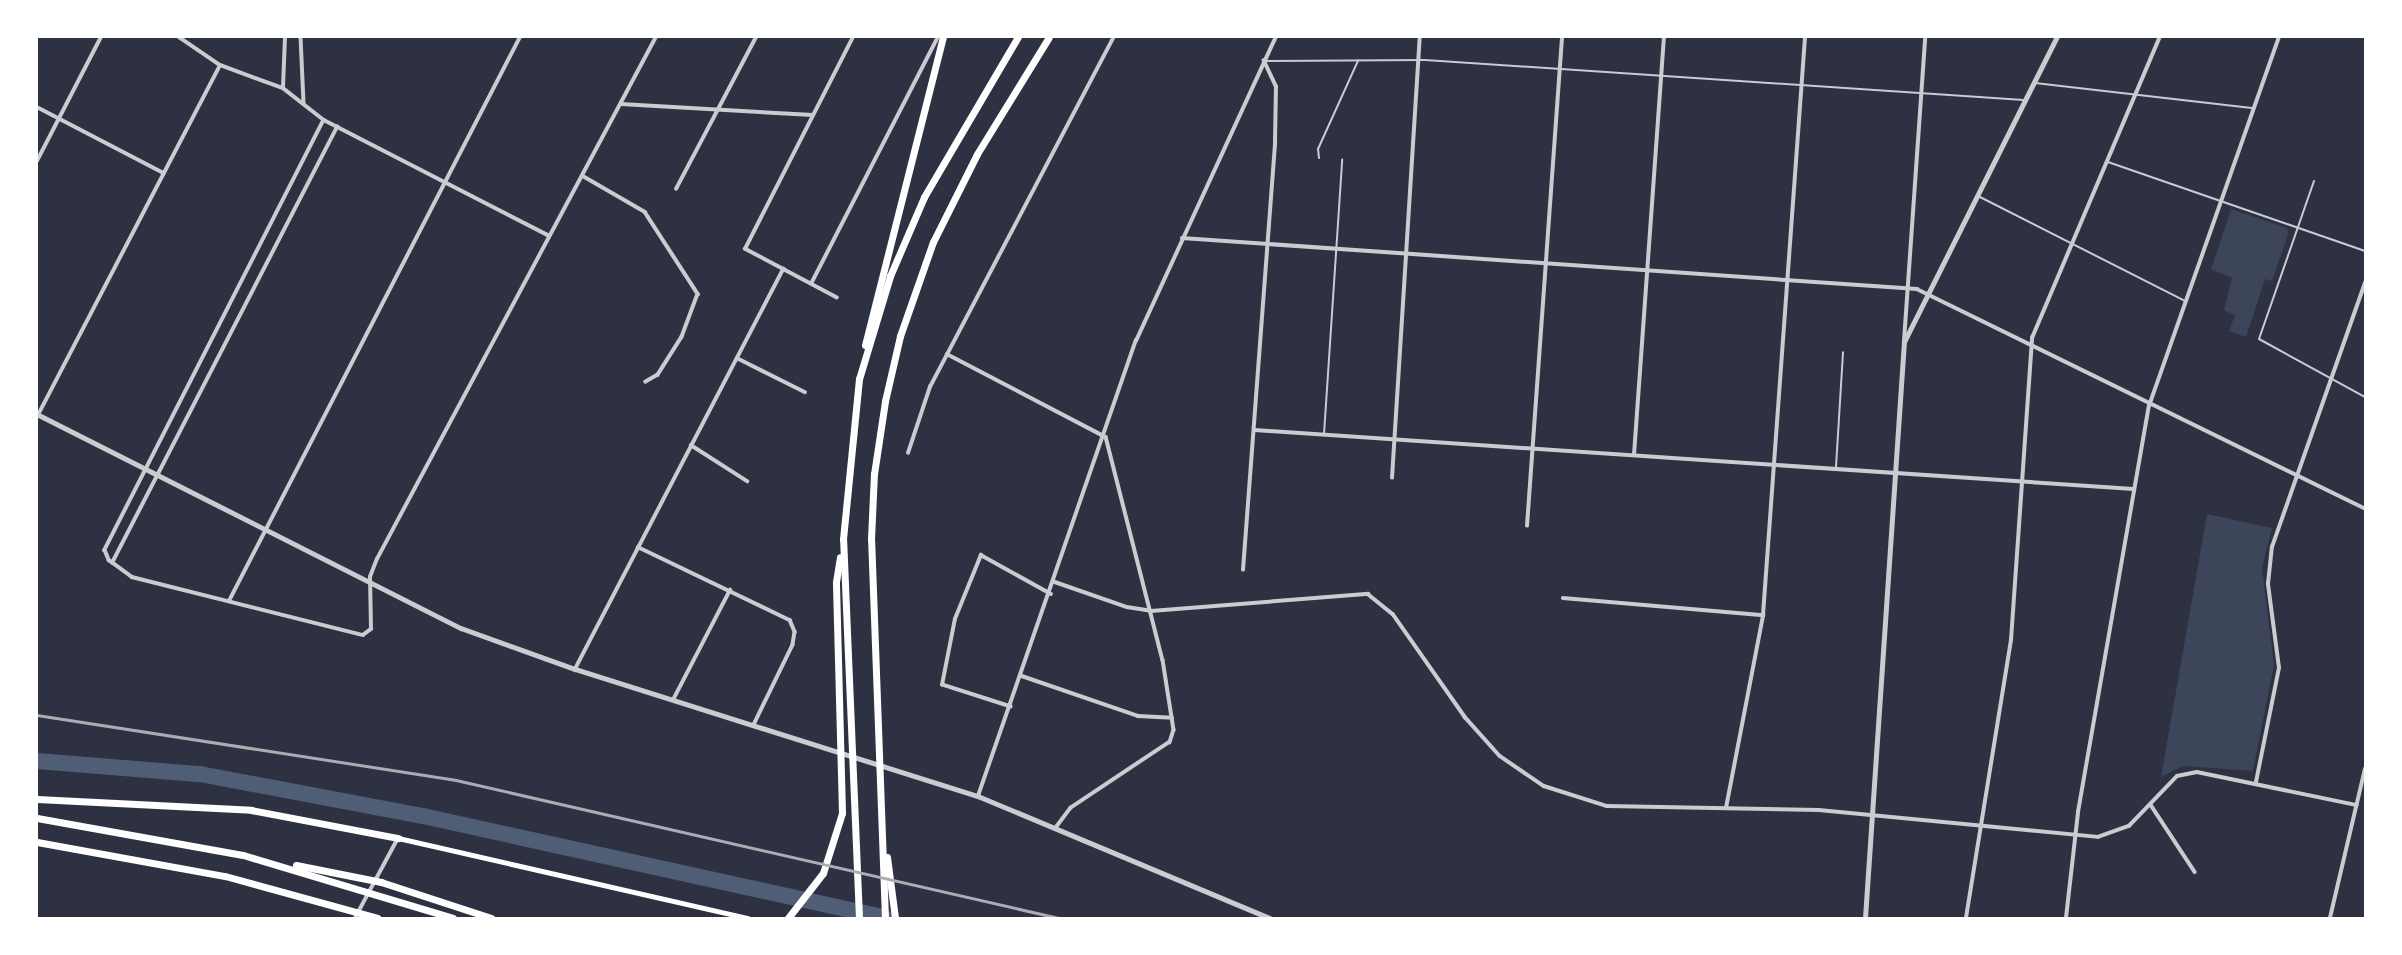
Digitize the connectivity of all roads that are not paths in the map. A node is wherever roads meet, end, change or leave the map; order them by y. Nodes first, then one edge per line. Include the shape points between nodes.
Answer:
1 (101, 37) edge
2 (179, 37) edge
3 (285, 37) edge
4 (301, 37) edge
5 (520, 37) edge
6 (656, 37) edge
7 (757, 37) edge
8 (853, 37) edge
9 (941, 37) edge
10 (1018, 37) edge
11 (1049, 37) edge
12 (1114, 37) edge
13 (1276, 37) edge
14 (1420, 37) edge
15 (1562, 37) edge
16 (1664, 37) edge
17 (1805, 37) edge
18 (1925, 37) edge
19 (2057, 37) edge
20 (2160, 37) edge
21 (2279, 37) edge
22 (1358, 60) junction
23 (1264, 61) junction
24 (1419, 63) junction
25 (220, 65) junction
26 (1560, 67) junction
27 (1661, 75) junction
28 (2033, 83) junction
29 (1801, 85) junction
30 (283, 88) junction
31 (1922, 93) junction
32 (2135, 95) junction
33 (2025, 100) junction
34 (304, 103) junction
35 (621, 104) junction
36 (37, 107) edge
37 (2253, 108) junction
38 (718, 110) junction
39 (813, 115) junction
40 (59, 118) junction
41 (324, 120) junction
42 (337, 127) junction
43 (1319, 158) dead end
44 (1342, 160) dead end
45 (37, 161) edge
46 (2107, 162) junction
47 (164, 173) junction
48 (583, 176) junction
49 (2314, 181) dead end
50 (444, 182) junction
51 (676, 189) dead end
52 (1976, 195) junction
53 (2221, 200) junction
54 (2297, 227) junction
55 (548, 235) junction
56 (1182, 238) junction
57 (2072, 244) junction
58 (1268, 245) junction
59 (1336, 249) junction
60 (2365, 251) edge
61 (1407, 254) junction
62 (1546, 263) junction
63 (783, 269) junction
64 (1647, 271) junction
65 (1788, 280) junction
66 (2365, 283) edge
67 (811, 284) junction
68 (1907, 288) junction
69 (1927, 293) junction
70 (837, 298) dead end
71 (2186, 302) junction
72 (1904, 342) junction
73 (2031, 345) junction
74 (1843, 352) dead end
75 (947, 354) junction
76 (737, 358) junction
77 (859, 379) junction
78 (2331, 379) junction
79 (646, 382) dead end
80 (805, 392) dead end
81 (2365, 397) edge
82 (2149, 406) junction
83 (37, 414) edge
84 (1255, 430) junction
85 (1324, 435) junction
86 (1105, 437) junction
87 (1394, 440) junction
88 (691, 445) junction
89 (1532, 449) junction
90 (908, 453) dead end
91 (1634, 455) junction
92 (1775, 465) junction
93 (144, 468) junction
94 (1836, 470) junction
95 (1895, 473) junction
96 (2297, 475) junction
97 (158, 476) junction
98 (1392, 478) dead end
99 (747, 481) dead end
100 (2023, 481) junction
101 (2133, 489) junction
102 (2365, 508) edge
103 (1527, 526) dead end
104 (264, 531) junction
105 (843, 539) junction
106 (638, 547) junction
107 (113, 563) junction
108 (1243, 570) dead end
109 (1055, 582) junction
110 (370, 586) junction
111 (730, 590) junction
112 (1051, 594) junction
113 (1563, 598) dead end
114 (228, 601) junction
115 (1151, 611) junction
116 (1763, 615) junction
117 (575, 669) junction
118 (1022, 676) junction
119 (673, 700) junction
120 (1011, 707) junction
121 (1172, 718) junction
122 (754, 725) junction
123 (2365, 769) edge
124 (2256, 782) junction
125 (978, 796) junction
126 (37, 799) edge
127 (2151, 805) junction
128 (2357, 805) junction
129 (1726, 808) junction
130 (1871, 815) junction
131 (37, 818) edge
132 (1981, 823) junction
133 (882, 825) junction
134 (1056, 828) junction
135 (2075, 834) junction
136 (398, 838) junction
137 (37, 842) edge
138 (273, 863) junction
139 (2195, 872) dead end
140 (355, 918) edge
141 (377, 918) edge
142 (453, 918) edge
143 (491, 918) edge
144 (748, 918) edge
145 (788, 918) edge
146 (859, 918) edge
147 (885, 918) edge
148 (895, 918) edge
149 (1269, 918) edge
150 (1864, 918) edge
151 (1966, 918) edge
152 (2066, 918) edge
153 (2330, 918) edge

1 - 40 street
2 - 25 street
3 - 30 street
4 - 34 street
5 - 50 street
6 - 35 street
7 - 38 street
8 - 39 street
9 - 67 street
9 - 77 highway via 871,308
10 - 77 highway via 924,197 891,276
11 - 133 highway via 946,212 909,304 891,368 872,509
12 - 75 street
13 - 23 street
14 - 24 street
15 - 26 street
16 - 27 street
17 - 29 street
18 - 31 street
19 - 28 street
20 - 32 street
21 - 37 street
22 - 23 lane
22 - 24 lane
22 - 43 lane via 1318,149
23 - 56 street
23 - 58 street via 1276,87
24 - 26 lane
24 - 61 street
25 - 30 street
25 - 47 street
26 - 27 lane
26 - 62 street
27 - 29 lane
27 - 64 street
28 - 32 lane
28 - 33 street
29 - 31 lane
29 - 65 street
30 - 34 street
31 - 33 lane
31 - 68 street
32 - 37 lane
32 - 46 street
33 - 52 street
34 - 41 street
35 - 38 street
35 - 48 street
36 - 40 street
37 - 53 street
38 - 39 street
38 - 51 street
39 - 63 street via 745,248
40 - 45 street
40 - 47 street
41 - 42 street
41 - 93 street
42 - 50 street
42 - 97 street
44 - 59 lane
46 - 53 lane
46 - 57 street
47 - 83 street
48 - 55 street
48 - 79 street via 645,212 698,294 682,337 658,375
49 - 54 lane
50 - 55 street
50 - 104 street
52 - 57 lane
52 - 69 street
53 - 54 lane
53 - 71 street
54 - 60 lane
54 - 78 lane via 2259,339
55 - 110 street via 377,559
56 - 58 street
56 - 86 street via 1136,341
57 - 71 lane
57 - 73 street
58 - 59 street
58 - 84 street
59 - 61 street
59 - 85 lane
61 - 62 street
61 - 87 street
62 - 64 street
62 - 89 street
63 - 67 street
63 - 76 street
64 - 65 street
64 - 91 street
65 - 68 street
65 - 92 street
66 - 78 street
67 - 70 street
68 - 69 street
68 - 72 street
69 - 72 street
69 - 73 street
71 - 82 street
72 - 95 street
73 - 82 street
73 - 100 street
74 - 94 lane
75 - 86 street
75 - 90 street
76 - 80 street
76 - 88 street
77 - 105 highway
78 - 81 lane
78 - 96 street
82 - 96 street
82 - 101 street
83 - 93 street
84 - 85 street
84 - 108 street
85 - 87 street
86 - 109 street
86 - 115 street
87 - 89 street
87 - 98 street
88 - 99 street
88 - 106 street
89 - 91 street
89 - 103 street
91 - 92 street
92 - 94 street
92 - 116 street
93 - 97 street
93 - 107 street via 105,544
94 - 95 street
95 - 100 street
95 - 130 street
96 - 102 street
96 - 124 street via 2270,559 2279,668
97 - 104 street
97 - 107 street
100 - 101 street
100 - 132 street via 2011,640
101 - 135 street
104 - 110 street
104 - 114 street
105 - 145 highway via 836,583 844,800 836,840 816,885
105 - 146 highway
106 - 111 street
106 - 117 street
107 - 114 street via 132,577
109 - 112 street
109 - 115 street
110 - 114 street via 368,634
110 - 117 street via 461,628
111 - 119 street
111 - 122 street via 784,616 795,632 787,659
112 - 118 street
112 - 120 street via 981,555 955,619 942,685
113 - 116 street
115 - 121 street
115 - 129 street via 1361,592 1393,614 1477,732 1532,779 1606,806
116 - 129 street
117 - 119 street
118 - 120 street
118 - 121 street via 1139,716
119 - 122 street
120 - 125 street
121 - 134 street via 1170,742 1071,808
122 - 125 street
123 - 128 street
124 - 127 street via 2191,772 2168,783
124 - 128 street
125 - 134 street
126 - 136 highway via 251,810
127 - 135 street via 2117,833 2098,837
127 - 139 street
128 - 153 street
129 - 130 street
130 - 132 street
130 - 150 street
131 - 138 highway via 200,845
132 - 135 street
132 - 151 street
133 - 147 highway
133 - 148 highway
134 - 149 street
135 - 152 street
136 - 140 street
136 - 144 main road
137 - 141 highway via 183,866
138 - 142 highway
138 - 143 highway via 332,869

